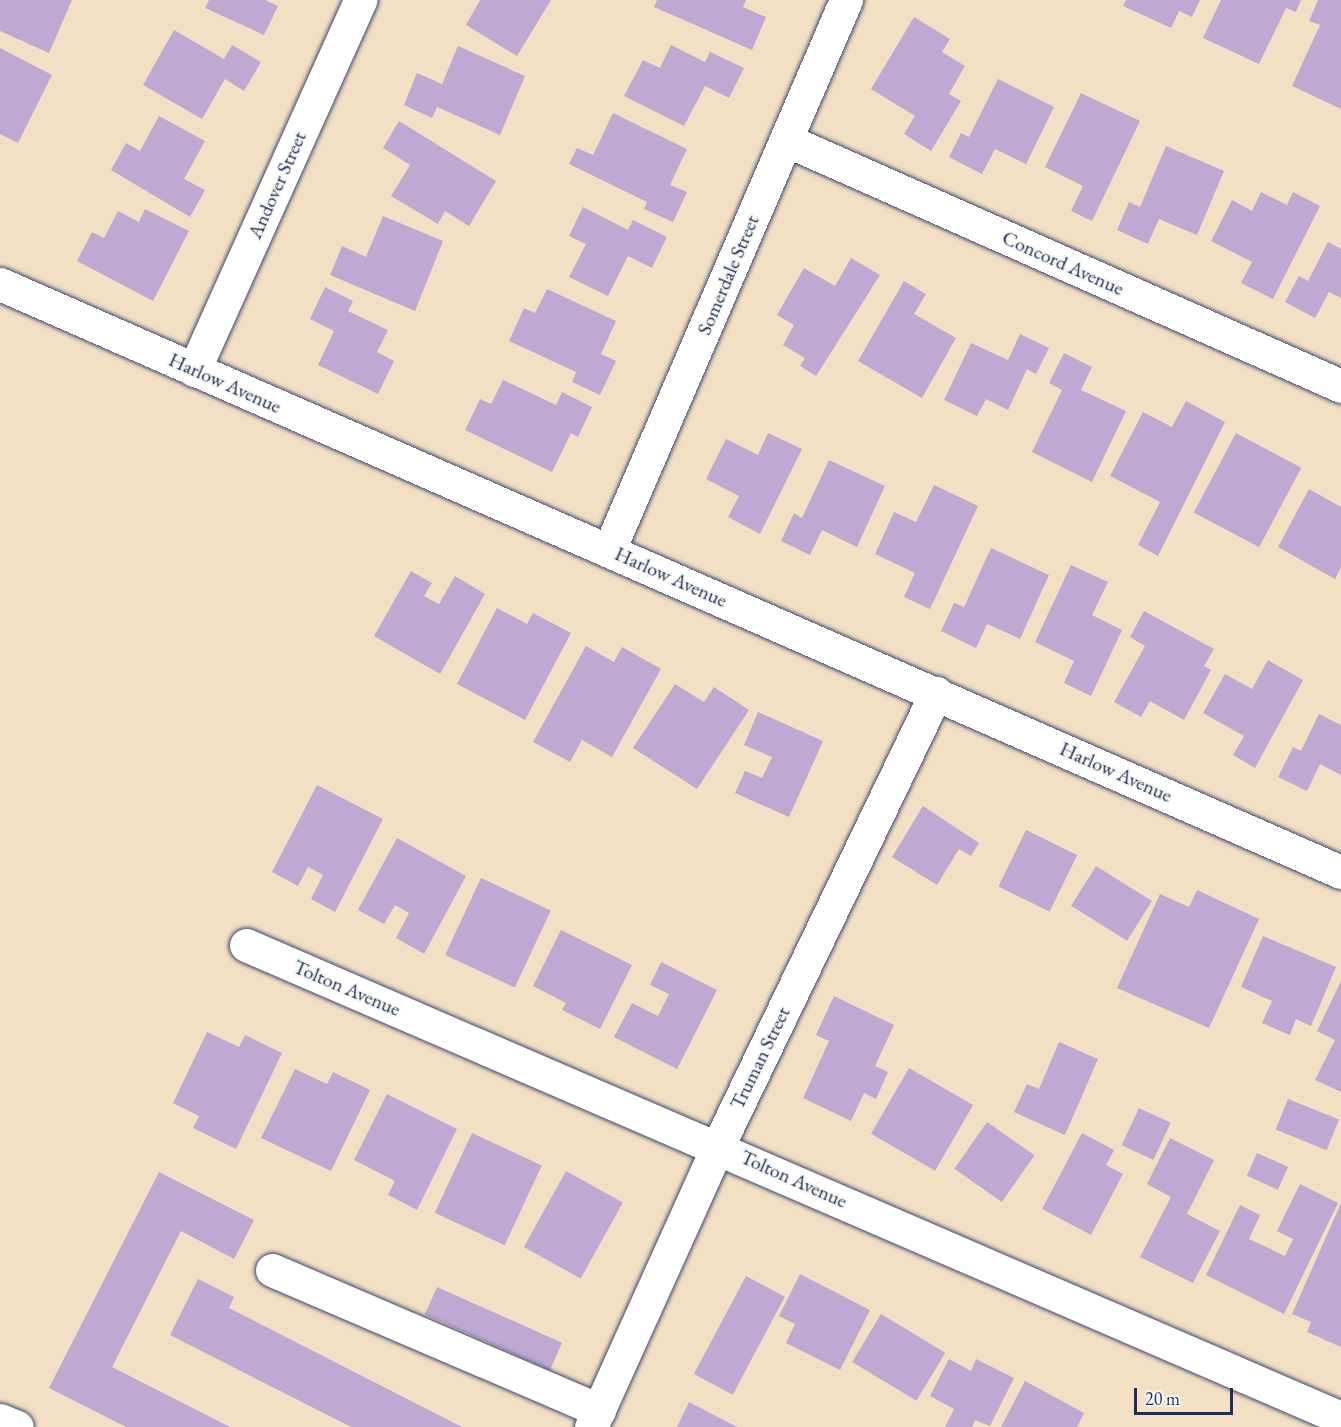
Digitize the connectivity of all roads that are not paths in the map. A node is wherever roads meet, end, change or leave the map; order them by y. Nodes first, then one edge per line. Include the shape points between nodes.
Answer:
1 (360, 0) edge
2 (846, 0) edge
3 (786, 140) junction
4 (0, 284) edge
5 (194, 369) junction
6 (1341, 386) edge
7 (609, 550) junction
8 (936, 693) junction
9 (1341, 872) edge
10 (246, 945) dead end
11 (718, 1146) junction
12 (272, 1270) dead end
13 (1341, 1418) edge
14 (595, 1419) edge
15 (0, 1420) edge
16 (16, 1427) edge

1 - 5 street, Andover Street
2 - 3 street, Somerdale Street
3 - 6 street, Concord Avenue
3 - 7 street, Somerdale Street
4 - 5 street, Harlow Avenue
5 - 7 street, Harlow Avenue
7 - 8 street, Harlow Avenue
8 - 9 street, Harlow Avenue
8 - 11 street, Truman Street
10 - 11 street, Tolton Avenue
11 - 13 street, Tolton Avenue
11 - 14 street, Truman Street
12 - 14 street
15 - 16 street

